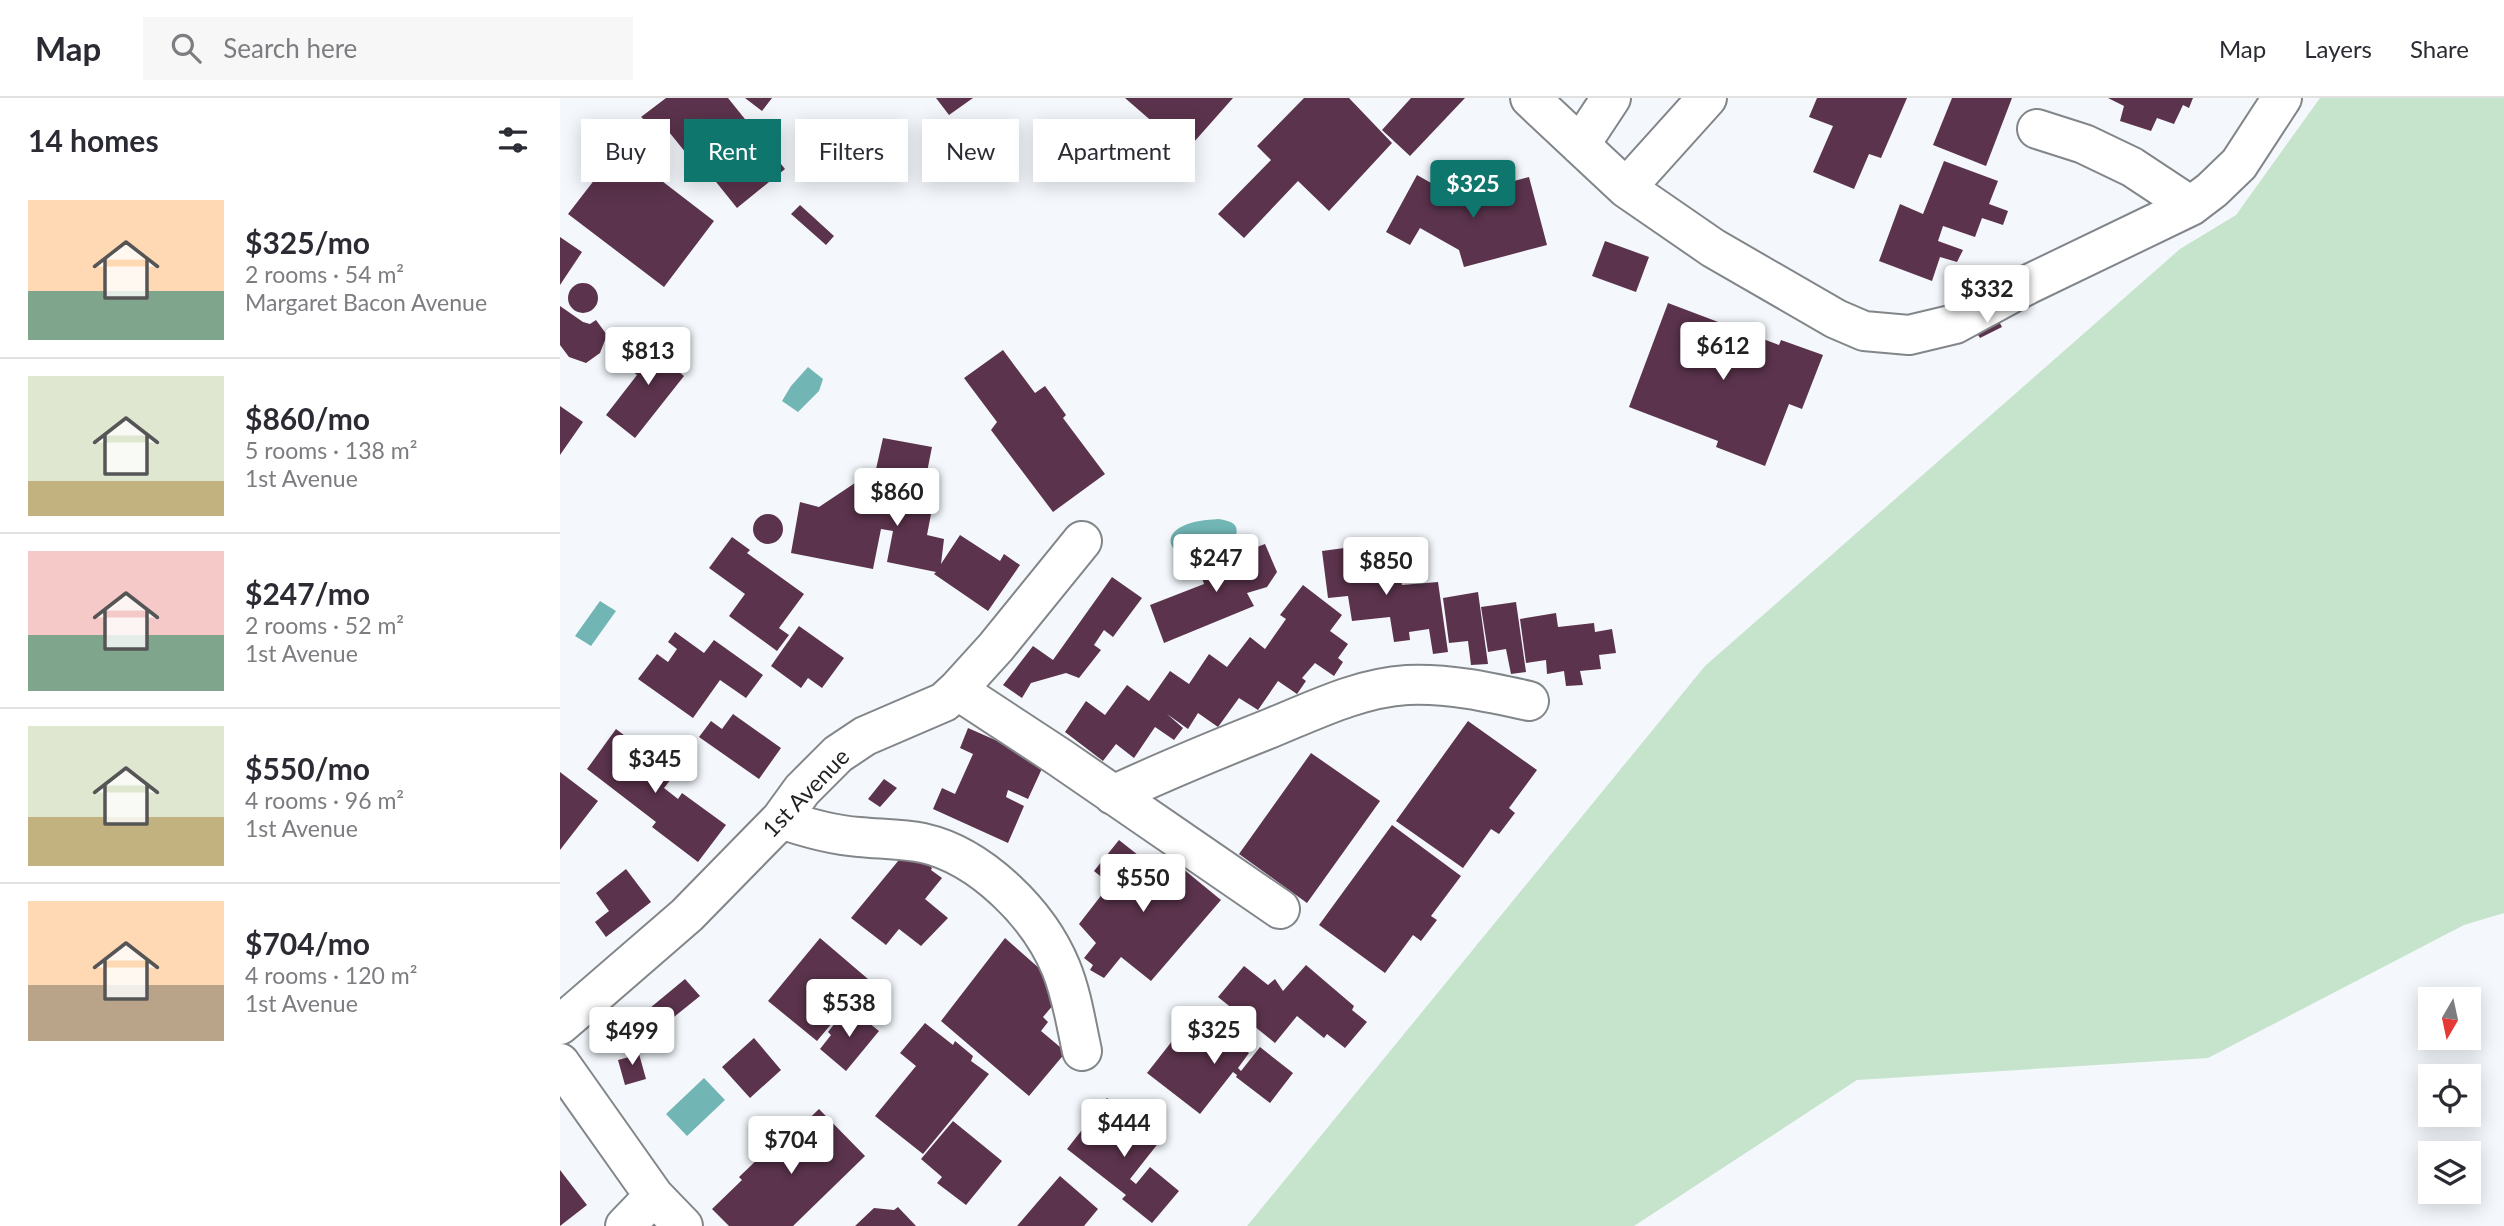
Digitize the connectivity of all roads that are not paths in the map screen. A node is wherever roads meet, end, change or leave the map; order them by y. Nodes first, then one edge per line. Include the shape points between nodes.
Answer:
1 (1530, 98) edge
2 (1611, 98) edge
3 (1707, 98) edge
4 (2283, 98) edge
5 (2037, 129) dead end
6 (1580, 145) junction
7 (1626, 188) junction
8 (2191, 206) junction
9 (1082, 541) dead end
10 (957, 690) junction
11 (1529, 701) dead end
12 (1113, 795) junction
13 (781, 819) junction
14 (1280, 909) dead end
15 (560, 1025) edge
16 (1082, 1051) dead end
17 (560, 1063) edge
18 (654, 1196) junction
19 (625, 1226) edge
20 (683, 1226) edge

1 - 6 street
2 - 6 street
3 - 7 street
4 - 8 street via 2239,164
5 - 8 street via 2084,144 2132,167
6 - 7 street
7 - 8 street via 1713,248 1836,318 1864,331 1909,335 1955,324
9 - 10 street, 1st Avenue
10 - 12 street
10 - 13 street, 1st Avenue via 944,702 866,736 838,754
11 - 12 street via 1441,685 1371,690
12 - 14 street
13 - 15 street, 1st Avenue via 688,915
13 - 16 street via 828,833 923,844 952,853 989,876 1019,904 1061,968
17 - 18 street
18 - 19 street
18 - 20 street

